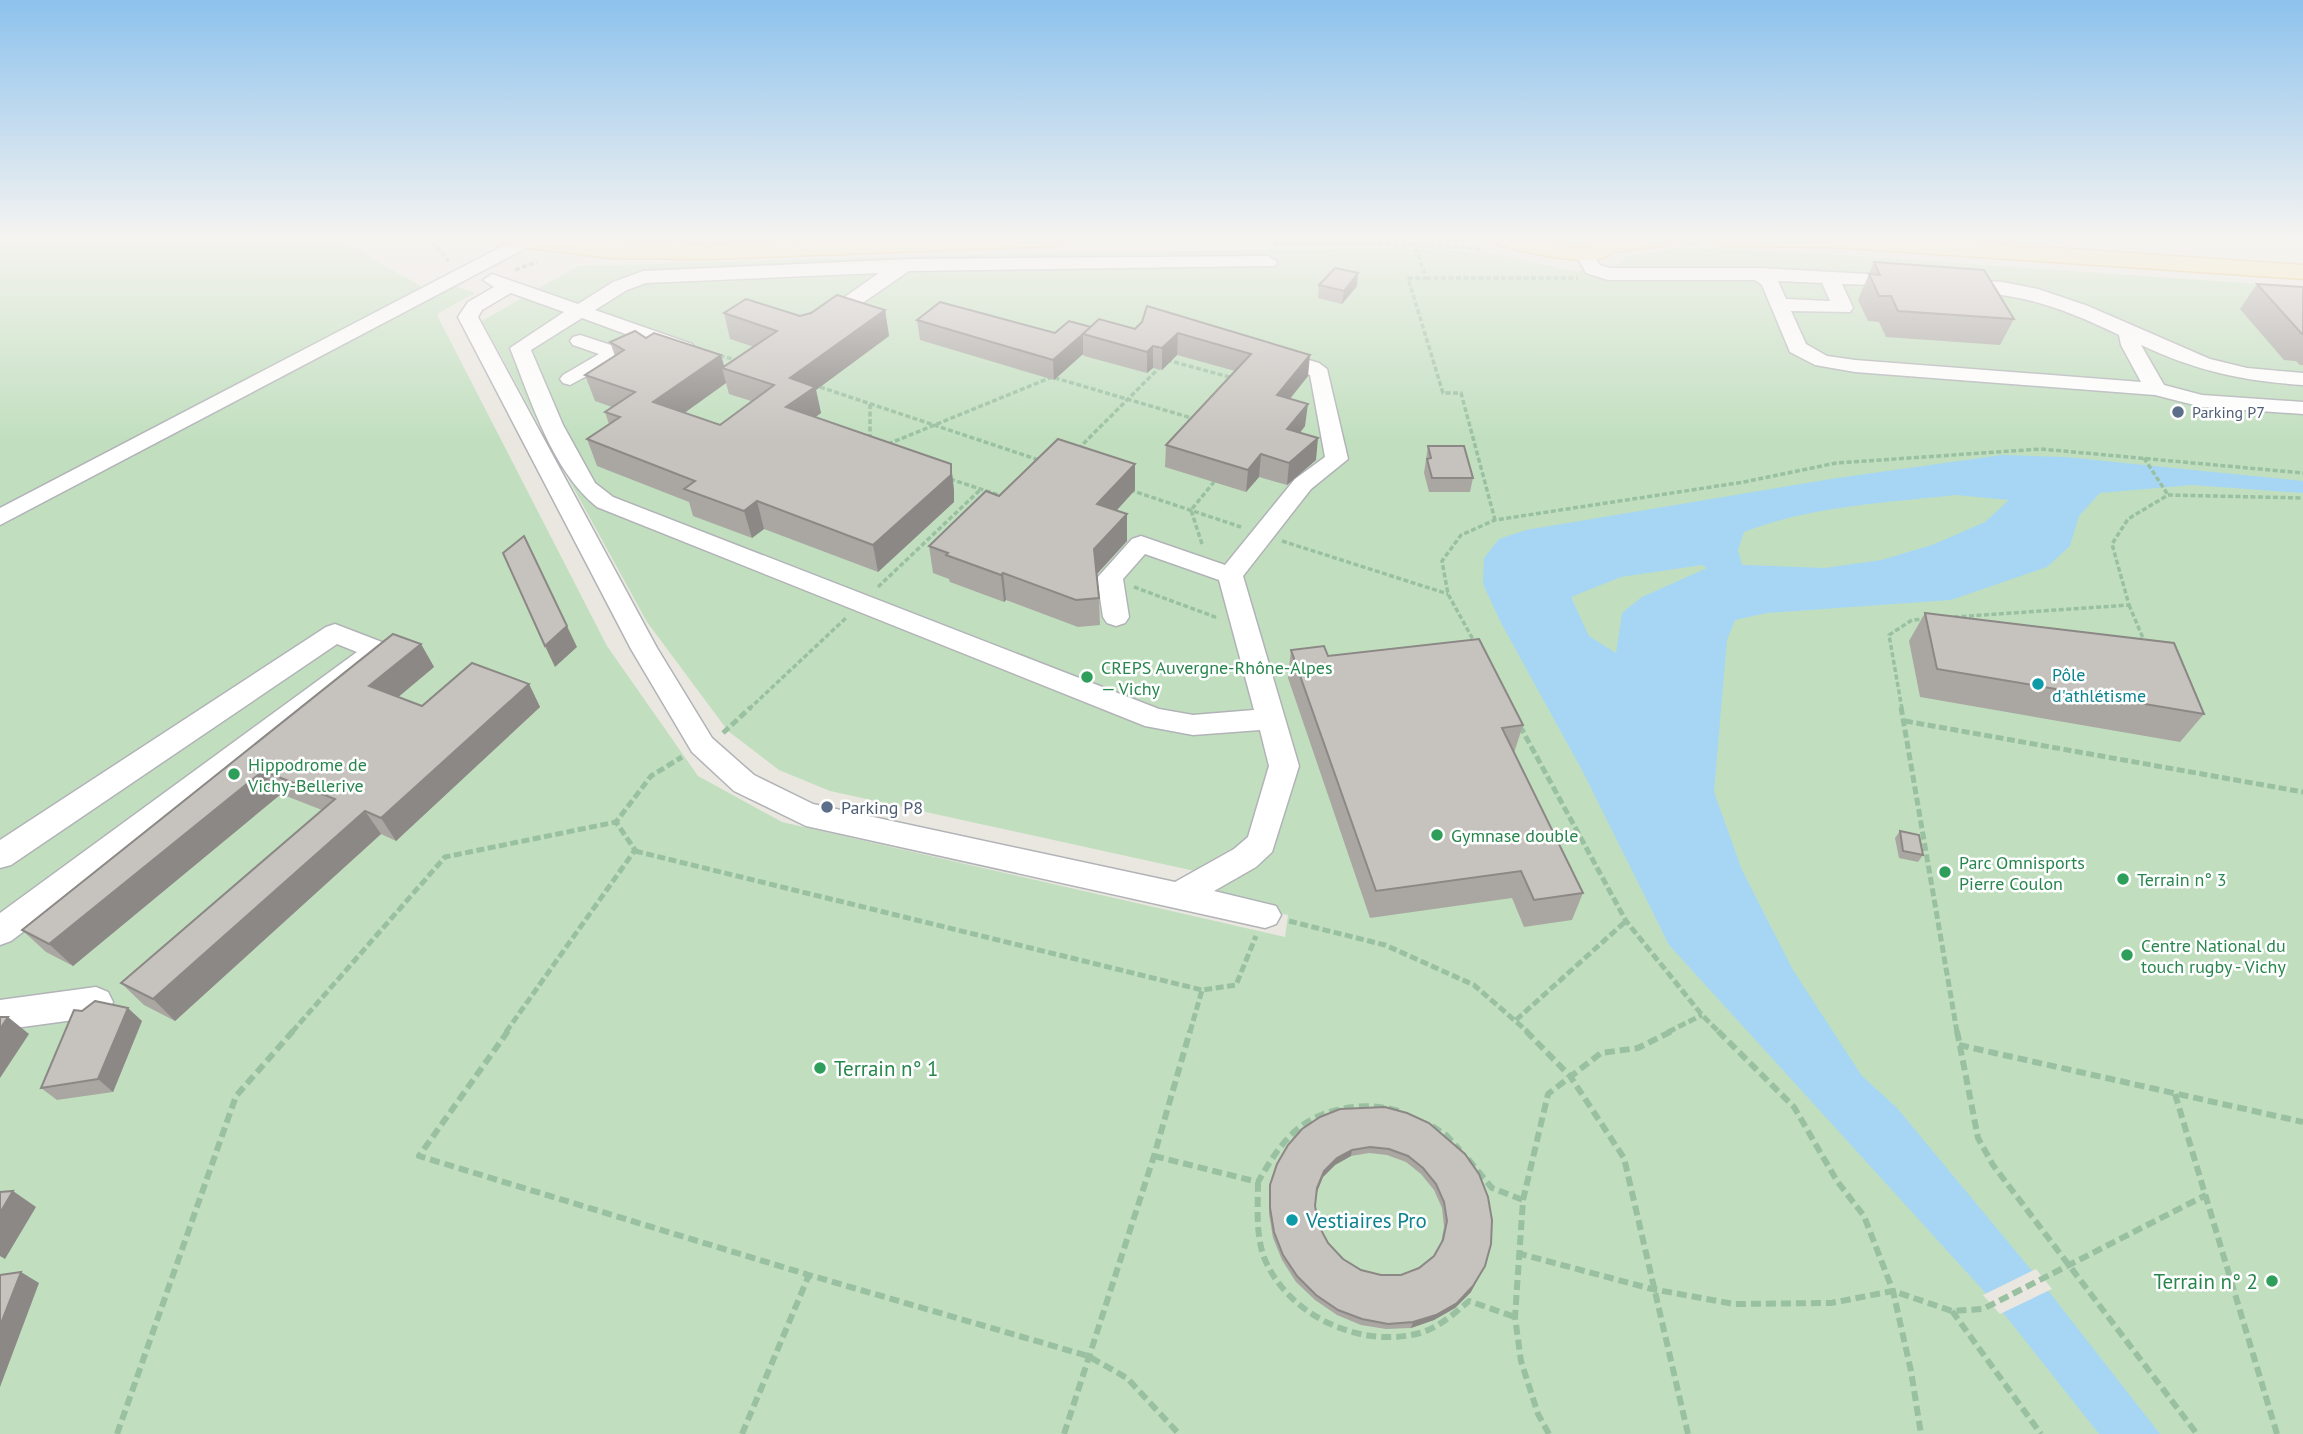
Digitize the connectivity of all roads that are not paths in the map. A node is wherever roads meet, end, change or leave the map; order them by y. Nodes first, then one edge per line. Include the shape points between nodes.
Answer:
1 (417, 306) edge
2 (421, 306) edge
3 (475, 306) edge
4 (565, 306) edge
5 (588, 306) edge
6 (845, 306) edge
7 (1781, 306) edge
8 (1810, 306) edge
9 (1842, 306) edge
10 (2064, 306) edge
11 (578, 312) junction
12 (2129, 331) junction
13 (808, 332) edge
14 (647, 335) junction
15 (580, 341) dead end
16 (1251, 349) edge
17 (698, 352) edge
18 (616, 353) junction
19 (570, 379) dead end
20 (2303, 379) edge
21 (2156, 388) junction
22 (2303, 408) edge
23 (0, 518) edge
24 (0, 535) edge
25 (1230, 575) junction
26 (1116, 617) dead end
27 (1270, 719) junction
28 (0, 856) edge
29 (1178, 896) junction
30 (1265, 915) road end
31 (0, 931) edge
32 (96, 1002) edge
33 (0, 1015) edge

1 - 23 lane
2 - 24 lane
3 - 29 lane via 468,317 643,649 702,745 744,783 806,814
4 - 11 lane
5 - 11 lane
6 - 13 lane
7 - 21 lane via 1797,348 1822,361
8 - 9 lane
10 - 12 lane
11 - 14 lane
11 - 27 lane via 520,348 552,425 586,487 604,502 1154,719 1193,725
12 - 20 lane via 2229,371
12 - 21 lane via 2131,345
14 - 17 lane
14 - 18 lane
15 - 18 lane
16 - 25 lane via 1320,373 1337,459 1303,484
18 - 19 lane
21 - 22 lane via 2202,401
25 - 26 lane via 1141,544 1110,578
25 - 27 lane
27 - 29 lane via 1284,766 1262,843 1245,858
28 - 31 lane via 335,633 378,650
29 - 30 lane
32 - 33 lane

